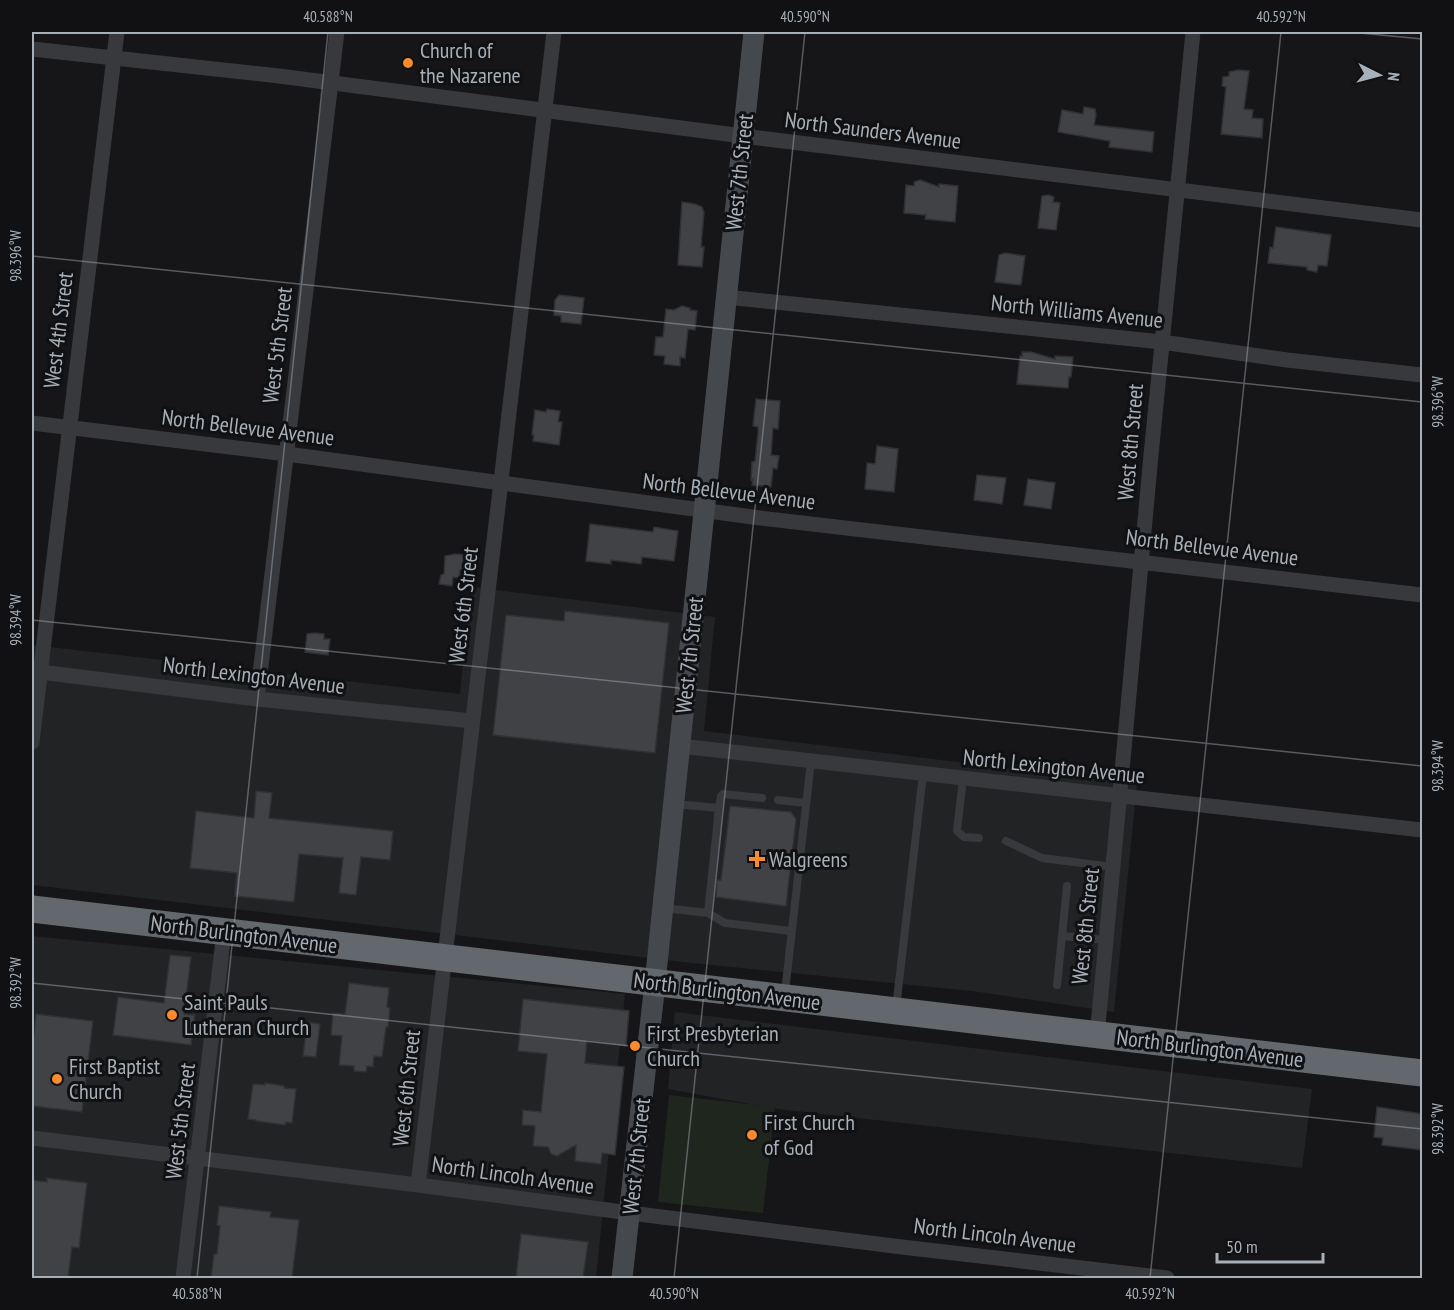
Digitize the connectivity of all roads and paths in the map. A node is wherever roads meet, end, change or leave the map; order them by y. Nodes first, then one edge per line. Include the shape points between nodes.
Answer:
1 (117, 32) edge
2 (337, 32) edge
3 (554, 32) edge
4 (754, 32) edge
5 (1193, 32) edge
6 (32, 49) edge
7 (113, 58) junction
8 (330, 83) junction
9 (545, 111) junction
10 (743, 136) junction
11 (1178, 190) junction
12 (1422, 219) edge
13 (726, 297) junction
14 (1162, 342) junction
15 (1422, 375) edge
16 (32, 423) edge
17 (69, 428) junction
18 (287, 454) junction
19 (500, 484) junction
20 (704, 511) junction
21 (1141, 562) junction
22 (1422, 595) edge
23 (36, 672) edge
24 (257, 699) junction
25 (472, 721) junction
26 (32, 742) edge
27 (680, 746) junction
28 (811, 761) junction
29 (923, 774) junction
30 (963, 778) junction
31 (1121, 796) junction
32 (762, 798) dead end
33 (778, 800) dead end
34 (674, 803) junction
35 (806, 803) junction
36 (719, 808) junction
37 (1422, 830) edge
38 (979, 838) dead end
39 (1006, 842) dead end
40 (1113, 867) junction
41 (1067, 886) dead end
42 (663, 908) junction
43 (32, 909) edge
44 (708, 913) junction
45 (790, 931) dead end
46 (224, 932) junction
47 (1062, 936) junction
48 (1107, 940) junction
49 (444, 957) junction
50 (655, 983) junction
51 (1057, 985) dead end
52 (784, 999) junction
53 (896, 1012) junction
54 (1097, 1036) junction
55 (1422, 1073) edge
56 (32, 1138) edge
57 (198, 1159) junction
58 (418, 1185) junction
59 (630, 1213) junction
60 (183, 1278) edge
61 (622, 1278) edge
62 (1167, 1278) edge

1 - 7 street, West 4th Street
2 - 8 street, West 5th Street
3 - 9 street, West 6th Street
4 - 10 main road, West 7th Street
5 - 11 street, West 8th Street
6 - 7 street, North Saunders Avenue
7 - 8 street, North Saunders Avenue
7 - 17 street, West 4th Street
8 - 9 street, North Saunders Avenue
8 - 18 street, West 5th Street
9 - 10 street, North Saunders Avenue
9 - 19 street, West 6th Street
10 - 11 street, North Saunders Avenue
10 - 13 main road, West 7th Street
11 - 12 street, North Saunders Avenue
11 - 14 street, West 8th Street
13 - 14 street, North Williams Avenue
13 - 20 main road, West 7th Street
14 - 15 street, North Williams Avenue
14 - 21 street, West 8th Street
16 - 17 street, North Bellevue Avenue
17 - 18 street, North Bellevue Avenue
17 - 23 street, West 4th Street
18 - 19 street, North Bellevue Avenue
18 - 24 street, West 5th Street
19 - 20 street, North Bellevue Avenue
19 - 25 street, West 6th Street
20 - 21 street, North Bellevue Avenue
20 - 27 main road, West 7th Street
21 - 22 street, North Bellevue Avenue
21 - 31 street, West 8th Street
23 - 24 street, North Lexington Avenue
23 - 26 street, West 4th Street
24 - 25 street, North Lexington Avenue
25 - 49 street, West 6th Street
27 - 28 street, North Lexington Avenue
27 - 34 main road, West 7th Street
28 - 29 street, North Lexington Avenue
28 - 35 lane
29 - 30 street, North Lexington Avenue
29 - 53 lane
30 - 31 street, North Lexington Avenue
30 - 38 lane via 957,831 964,837
31 - 37 street, North Lexington Avenue
31 - 40 street, West 8th Street
32 - 36 lane via 723,794
33 - 35 lane
34 - 36 lane
34 - 42 main road, West 7th Street
35 - 52 lane
36 - 44 lane
39 - 40 lane via 1042,858
40 - 48 street, West 8th Street
41 - 47 lane
42 - 44 lane
42 - 50 main road, West 7th Street
43 - 46 highway, North Burlington Avenue
44 - 45 lane via 725,923
46 - 49 highway, North Burlington Avenue
46 - 57 street, West 5th Street
47 - 48 lane
47 - 51 lane
48 - 54 street, West 8th Street
49 - 50 highway, North Burlington Avenue
49 - 58 street, West 6th Street
50 - 52 highway, North Burlington Avenue
50 - 59 main road, West 7th Street
52 - 53 highway, North Burlington Avenue
53 - 54 highway, North Burlington Avenue
54 - 55 highway, North Burlington Avenue
56 - 57 street, North Lincoln Avenue
57 - 58 street, North Lincoln Avenue
57 - 60 street, West 5th Street
58 - 59 street, North Lincoln Avenue
59 - 61 main road, West 7th Street
59 - 62 street, North Lincoln Avenue

